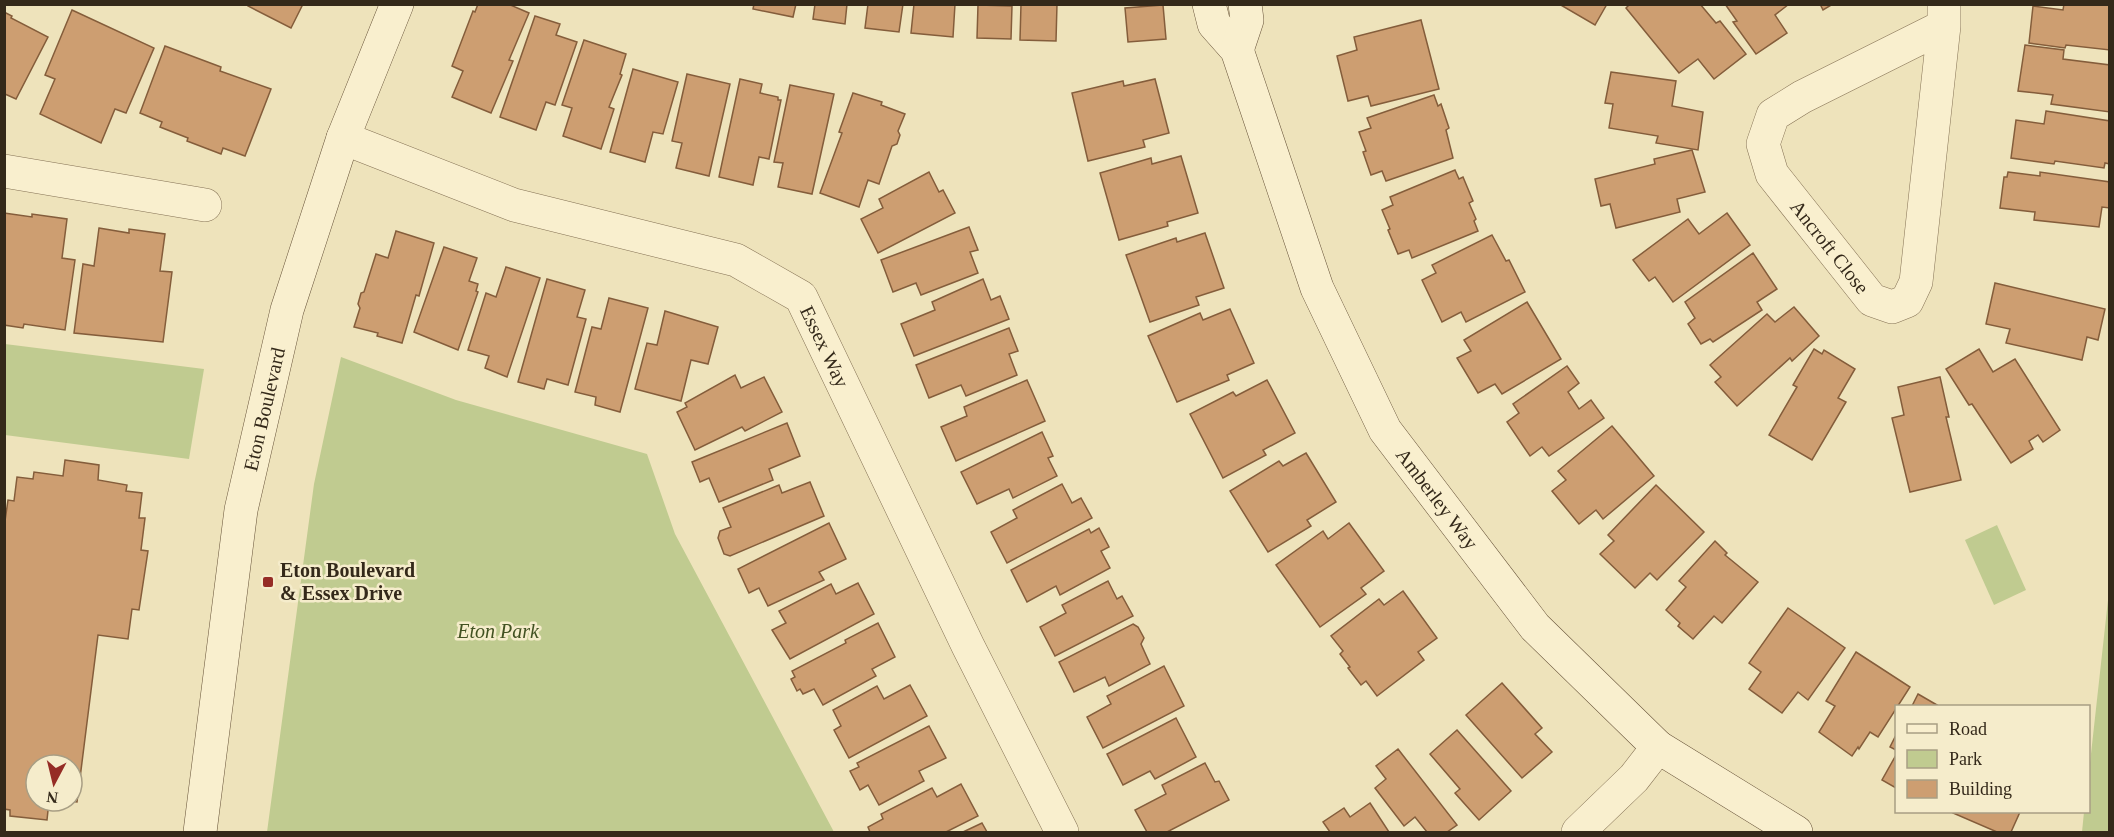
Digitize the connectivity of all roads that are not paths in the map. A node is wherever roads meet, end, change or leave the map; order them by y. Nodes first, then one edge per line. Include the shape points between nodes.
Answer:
1 (397, 4) edge
2 (1209, 4) edge
3 (1245, 4) edge
4 (1944, 15) edge
5 (1237, 50) junction
6 (343, 138) junction
7 (4, 171) edge
8 (204, 205) dead end
9 (1658, 747) junction
10 (200, 832) edge
11 (1062, 832) edge
12 (1578, 832) edge
13 (1796, 832) edge

1 - 6 street, Eton Boulevard
2 - 5 street, Amberley Way via 1214,24
3 - 5 street via 1247,20
4 - 4 street, Ancroft Close via 1916,282 1907,301 1892,307 1872,300 1864,291 1772,174 1763,144 1773,115
5 - 9 street, Amberley Way via 1317,288 1385,430 1535,627
6 - 10 street, Eton Boulevard via 287,310 241,510
6 - 11 street, Essex Way via 514,205 736,260 801,297
7 - 8 street
9 - 12 street via 1634,778
9 - 13 street, Amberley Way

